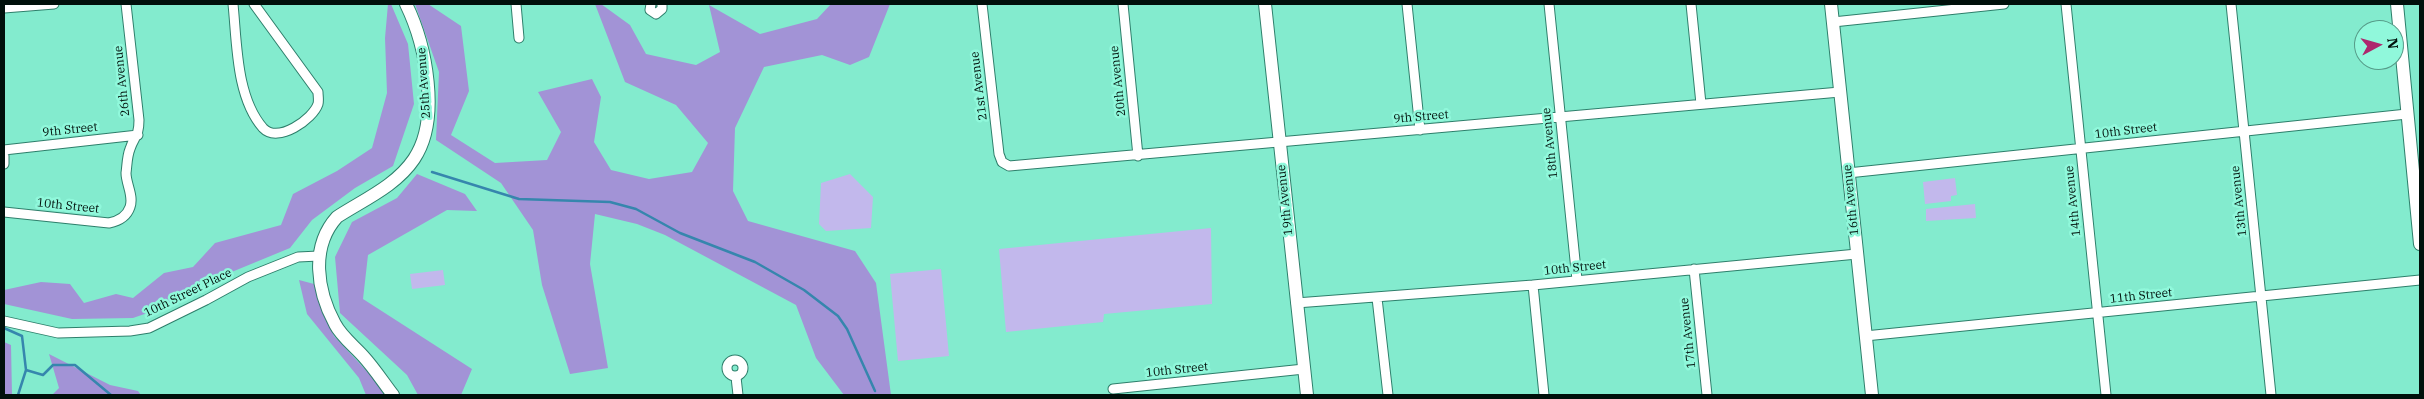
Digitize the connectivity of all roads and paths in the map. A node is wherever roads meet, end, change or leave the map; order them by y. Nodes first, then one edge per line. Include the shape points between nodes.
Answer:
1 (54, 4) edge
2 (126, 4) edge
3 (233, 4) edge
4 (254, 4) edge
5 (406, 4) edge
6 (516, 4) edge
7 (651, 4) edge
8 (662, 4) edge
9 (982, 4) edge
10 (1123, 4) edge
11 (1265, 4) edge
12 (1407, 4) edge
13 (1548, 4) edge
14 (1691, 4) edge
15 (1831, 4) edge
16 (2004, 4) edge
17 (2066, 4) edge
18 (2231, 4) edge
19 (2397, 4) edge
20 (4, 8) edge
21 (1833, 22) junction
22 (519, 38) dead end
23 (1840, 92) junction
24 (1701, 104) junction
25 (2414, 114) edge
26 (1560, 117) junction
27 (1420, 130) junction
28 (2245, 131) junction
29 (138, 135) junction
30 (1279, 143) junction
31 (2080, 149) junction
32 (4, 150) edge
33 (4, 156) edge
34 (1138, 156) junction
35 (4, 164) edge
36 (1004, 164) joint
37 (1848, 173) junction
38 (4, 212) edge
39 (128, 213) joint
40 (2420, 244) edge
41 (1857, 254) junction
42 (319, 256) junction
43 (1694, 269) junction
44 (1577, 280) junction
45 (2420, 280) edge
46 (1532, 286) junction
47 (2261, 296) junction
48 (1377, 298) junction
49 (1296, 303) junction
50 (2098, 313) junction
51 (4, 321) edge
52 (1865, 336) junction
53 (1304, 369) junction
54 (736, 377) dead end
55 (1113, 389) dead end
56 (393, 395) edge
57 (738, 395) edge
58 (1307, 395) edge
59 (1388, 395) edge
60 (1544, 395) edge
61 (1707, 395) edge
62 (1872, 395) edge
63 (2106, 395) edge
64 (2271, 395) edge

1 - 20 street
2 - 29 street, 26th Avenue
3 - 4 street via 248,105 267,131 284,133 316,109 318,92
5 - 42 street, 25th Avenue via 422,46 428,119 424,138 413,160 392,182 337,217 331,224
6 - 22 street
7 - 8 street via 650,10 656,14 662,9
9 - 36 street, 21st Avenue via 999,154
10 - 34 street, 20th Avenue
11 - 30 street, 19th Avenue
12 - 27 street
13 - 26 street, 18th Avenue
14 - 24 street
15 - 21 street, 16th Avenue
16 - 21 street
17 - 31 street, 14th Avenue
18 - 28 street, 13th Avenue
19 - 25 street
21 - 23 street, 16th Avenue
23 - 24 street, 9th Street
23 - 37 street, 16th Avenue
24 - 26 street, 9th Street
25 - 28 street, 10th Street
25 - 40 street
26 - 27 street, 9th Street
26 - 44 street, 18th Avenue
27 - 30 street, 9th Street
28 - 31 street, 10th Street
28 - 47 street, 13th Avenue
29 - 32 street, 9th Street
29 - 39 street, 26th Avenue via 130,149 127,166 132,204
30 - 34 street, 9th Street
30 - 49 street, 19th Avenue
31 - 37 street, 10th Street
31 - 50 street, 14th Avenue
33 - 35 street
34 - 36 street, 9th Street via 1015,166
37 - 41 street, 16th Avenue
38 - 39 street, 10th Street via 99,222 117,221
41 - 43 street, 10th Street
41 - 52 street, 16th Avenue
42 - 51 street, 10th Street Place via 298,257 248,277 148,328 58,333
42 - 56 street, 25th Avenue via 322,291 336,326
43 - 44 street, 10th Street
43 - 61 street, 17th Avenue
44 - 46 street, 10th Street
45 - 47 street, 11th Street
46 - 48 street, 10th Street
46 - 60 street
47 - 50 street, 11th Street
47 - 64 street, 13th Avenue
48 - 49 street, 10th Street
48 - 59 street
49 - 53 street, 19th Avenue
50 - 52 street, 11th Street
50 - 63 street, 14th Avenue
52 - 62 street, 16th Avenue
53 - 55 street, 10th Street
53 - 58 street, 19th Avenue
54 - 57 street

